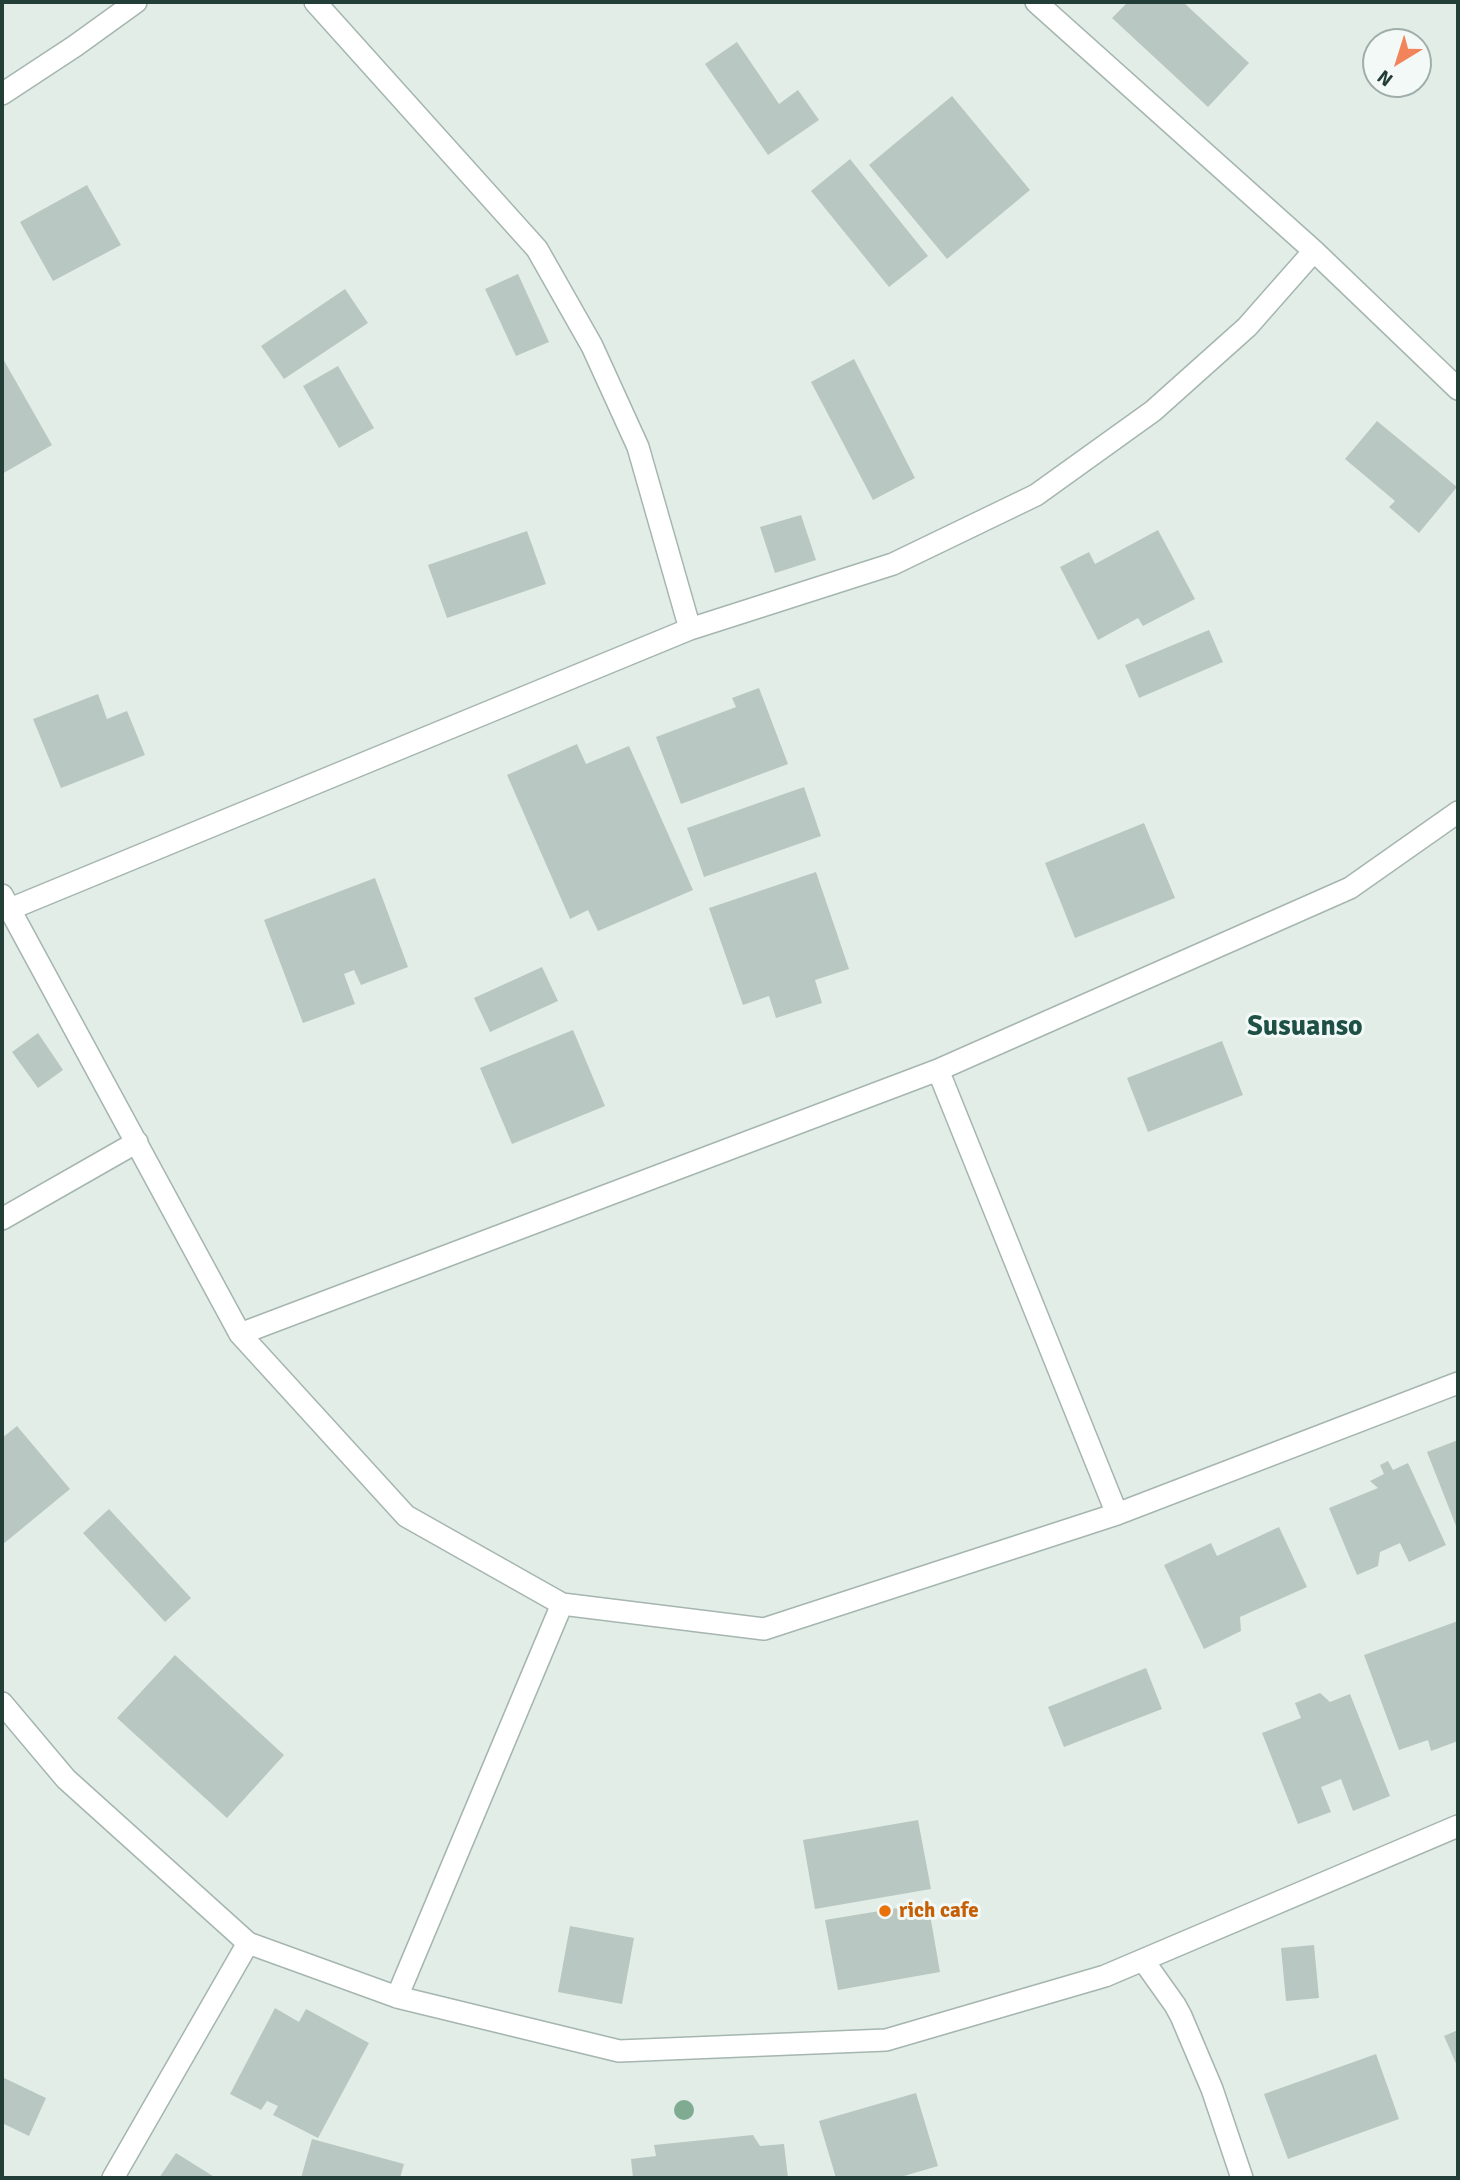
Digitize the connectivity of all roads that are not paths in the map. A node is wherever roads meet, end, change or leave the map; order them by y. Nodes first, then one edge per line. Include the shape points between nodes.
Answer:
1 (135, 2) edge
2 (315, 2) edge
3 (1036, 2) edge
4 (2, 94) edge
5 (1314, 251) junction
6 (1458, 389) edge
7 (690, 629) junction
8 (1458, 812) edge
9 (6, 902) edge
10 (938, 1070) junction
11 (137, 1142) junction
12 (2, 1219) edge
13 (240, 1334) junction
14 (1458, 1383) edge
15 (1117, 1514) junction
16 (562, 1604) junction
17 (2, 1703) edge
18 (1458, 1826) edge
19 (248, 1943) junction
20 (1143, 1960) junction
21 (397, 1997) junction
22 (113, 2178) edge
23 (1242, 2178) edge

1 - 4 street
2 - 7 street via 537,249 592,346 638,447
3 - 5 street
5 - 6 street
5 - 7 street via 1247,327 1153,411 1036,495 893,564
7 - 9 street
8 - 10 street via 1350,888
9 - 11 street
10 - 13 street
10 - 15 street
11 - 12 street
11 - 13 street
13 - 16 street via 406,1516
14 - 15 street
15 - 16 street via 764,1629
16 - 21 street
17 - 19 street via 66,1779
18 - 20 street
19 - 21 street
19 - 22 street
20 - 21 street via 1105,1976 886,2040 619,2051
20 - 23 street via 1181,2017

